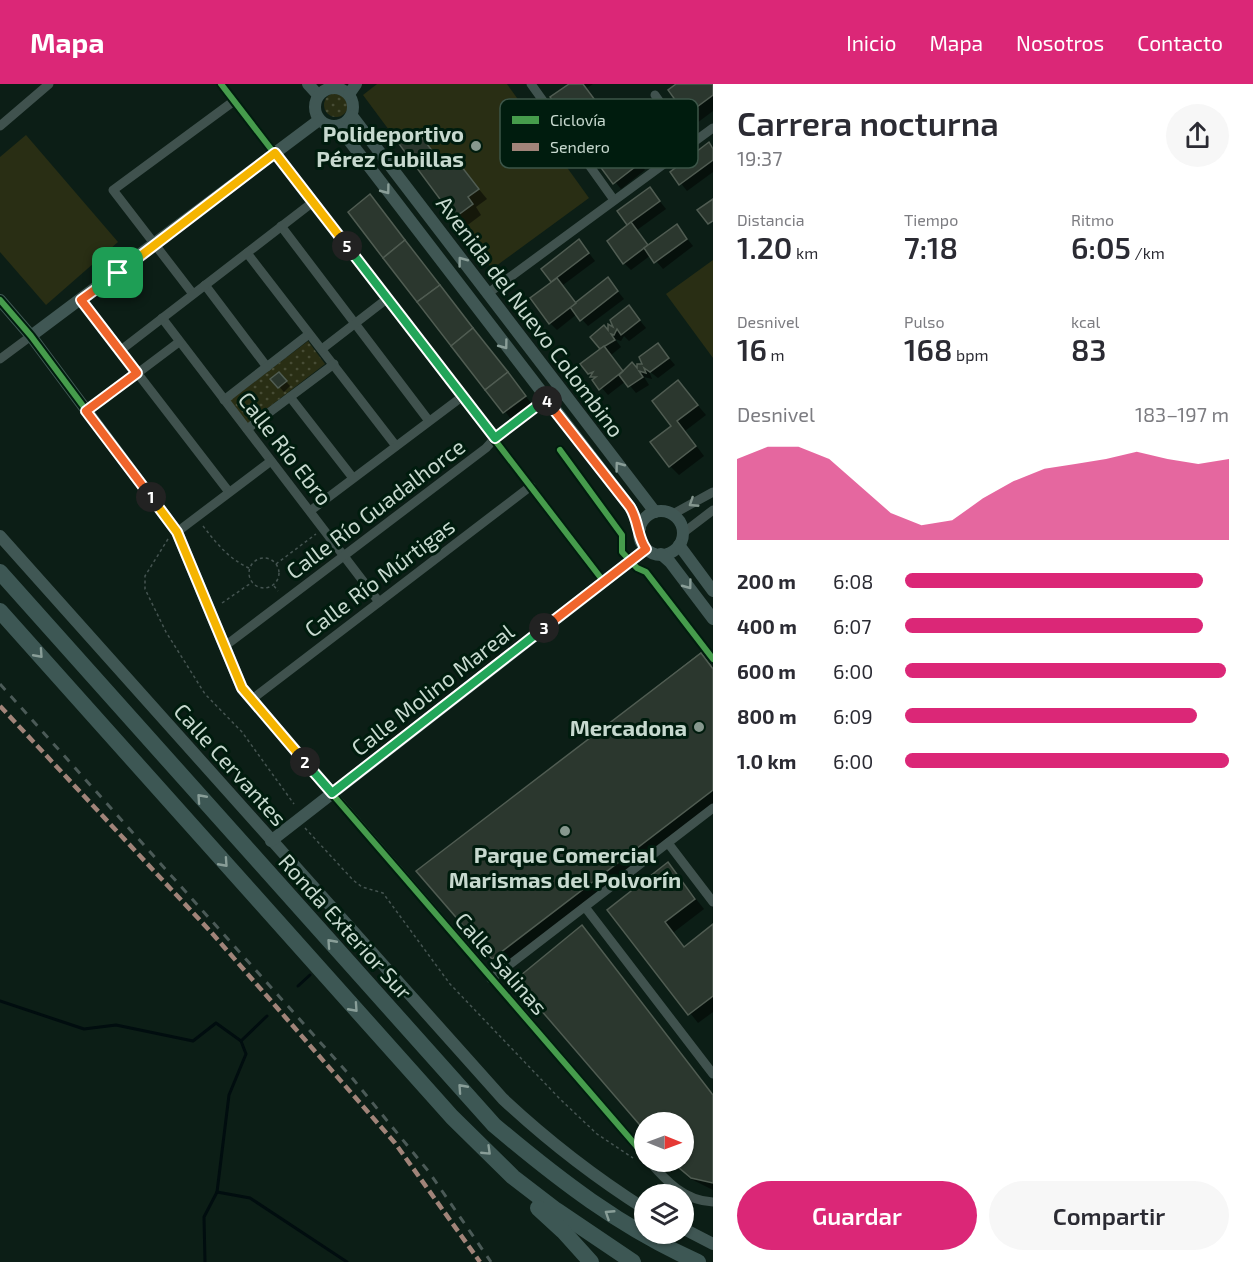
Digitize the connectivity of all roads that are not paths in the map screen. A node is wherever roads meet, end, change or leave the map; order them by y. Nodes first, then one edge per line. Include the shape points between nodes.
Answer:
1 (49, 84) edge
2 (221, 84) edge
3 (308, 84) edge
4 (531, 84) edge
5 (353, 89) edge
6 (318, 95) junction
7 (655, 95) dead end
8 (542, 99) edge
9 (658, 99) edge
10 (234, 101) junction
11 (352, 116) junction
12 (2, 119) edge
13 (319, 120) junction
14 (338, 126) junction
15 (713, 128) edge
16 (698, 139) edge
17 (275, 153) junction
18 (591, 168) edge
19 (658, 168) edge
20 (614, 200) junction
21 (313, 202) junction
22 (281, 226) junction
23 (155, 245) junction
24 (246, 253) junction
25 (205, 285) junction
26 (193, 294) junction
27 (487, 294) junction
28 (388, 298) junction
29 (0, 300) edge
30 (81, 300) junction
31 (162, 318) junction
32 (355, 323) junction
33 (309, 334) junction
34 (31, 336) junction
35 (179, 342) junction
36 (322, 349) junction
37 (121, 350) junction
38 (0, 359) edge
39 (334, 364) junction
40 (267, 367) junction
41 (137, 373) junction
42 (463, 396) junction
43 (290, 397) junction
44 (546, 399) junction
45 (224, 400) junction
46 (86, 411) junction
47 (429, 421) junction
48 (247, 429) junction
49 (495, 438) junction
50 (396, 446) junction
51 (271, 461) junction
52 (353, 478) junction
53 (531, 486) junction
54 (230, 492) junction
55 (713, 492) edge
56 (713, 510) edge
57 (310, 511) junction
58 (656, 512) junction
59 (673, 514) junction
60 (640, 528) junction
61 (173, 535) junction
62 (0, 536) edge
63 (681, 539) junction
64 (646, 549) junction
65 (661, 554) junction
66 (346, 556) junction
67 (0, 572) edge
68 (604, 582) junction
69 (713, 591) edge
70 (379, 602) junction
71 (0, 610) edge
72 (713, 619) edge
73 (225, 646) junction
74 (250, 699) junction
75 (332, 793) junction
76 (713, 808) edge
77 (271, 841) junction
78 (668, 843) junction
79 (713, 902) edge
80 (585, 907) junction
81 (491, 979) junction
82 (713, 1074) edge
83 (634, 1149) edge
84 (660, 1172) edge
85 (513, 1177) junction
86 (634, 1202) edge
87 (713, 1202) edge
88 (694, 1234) edge
89 (713, 1244) edge
90 (591, 1262) edge
91 (633, 1262) edge
92 (698, 1262) edge

1 - 12 street
2 - 10 street
3 - 6 street
4 - 8 street
5 - 6 street via 337,88
5 - 11 street
6 - 13 street via 315,108
7 - 9 street
10 - 17 street
10 - 23 street via 113,190
11 - 14 street
27 -> 11 street, Avenida del Nuevo Colombino
13 - 14 street via 331,127
13 - 17 street
14 -> 44 street, Avenida del Nuevo Colombino
15 - 16 street
17 - 21 street
17 - 23 street
18 - 20 street
19 - 20 street
20 - 27 street
21 - 22 street
21 - 28 street
22 - 24 street
22 - 32 street
23 - 26 street
23 - 30 street
24 - 25 street
24 - 33 street
25 - 26 street
25 - 40 street
26 - 31 street
58 -> 27 street, Avenida del Nuevo Colombino
28 - 32 street
28 - 42 street
29 - 34 street
30 - 34 street
30 - 37 street
31 - 35 street, Calle Río Ebro
31 - 37 street
32 - 36 street
32 - 47 street
33 - 36 street
33 - 40 street
34 - 38 street
34 - 46 street
35 - 41 street
35 - 45 street, Calle Río Ebro
36 - 39 street
37 - 41 street
39 - 43 street
39 - 50 street
40 - 45 street
41 - 46 street
41 - 54 street
42 - 47 street
42 - 49 street
43 - 48 street
43 - 52 street
44 - 49 street, Calle Río Guadalhorce
44 - 60 street, Avenida del Nuevo Colombino via 630,507
45 - 48 street, Calle Río Ebro
46 - 61 street
47 - 50 street
48 - 51 street, Calle Río Ebro
49 - 53 street
49 - 66 street, Calle Río Guadalhorce
50 - 52 street
51 - 54 street
51 - 57 street, Calle Río Ebro
52 - 57 street
53 - 68 street
53 - 70 street, Calle Río Múrtigas
54 - 61 street
55 -> 59 street
56 - 63 street
57 - 66 street, Calle Río Ebro
58 - 59 street
58 - 60 street via 645,518
59 - 63 street via 678,519
60 - 64 street via 640,539
61 - 73 street
62 - 77 street, Calle Cervantes
63 - 65 street via 674,550
63 - 69 street
64 - 65 street
64 - 68 street, Calle Molino Mareal
65 -> 72 street
66 - 70 street, Calle Río Ebro
66 - 73 street, Calle Río Guadalhorce
92 -> 67 highway, Ronda Exterior Sur via 610,1216 552,1175 495,1125
68 - 75 street, Calle Molino Mareal
70 - 74 street, Calle Río Múrtigas
71 -> 85 highway via 452,1117
73 - 74 street
74 - 75 street
75 - 77 street, Calle Molino Mareal
75 - 81 street, Calle Salinas
76 - 78 street
77 - 86 street, Calle Cervantes via 503,1099 548,1141
78 - 79 street
78 - 80 street
80 - 81 street
80 - 82 street
81 - 83 street, Calle Salinas
84 - 87 street via 676,1189
85 - 90 highway via 532,1204
85 - 91 highway
88 - 89 street

